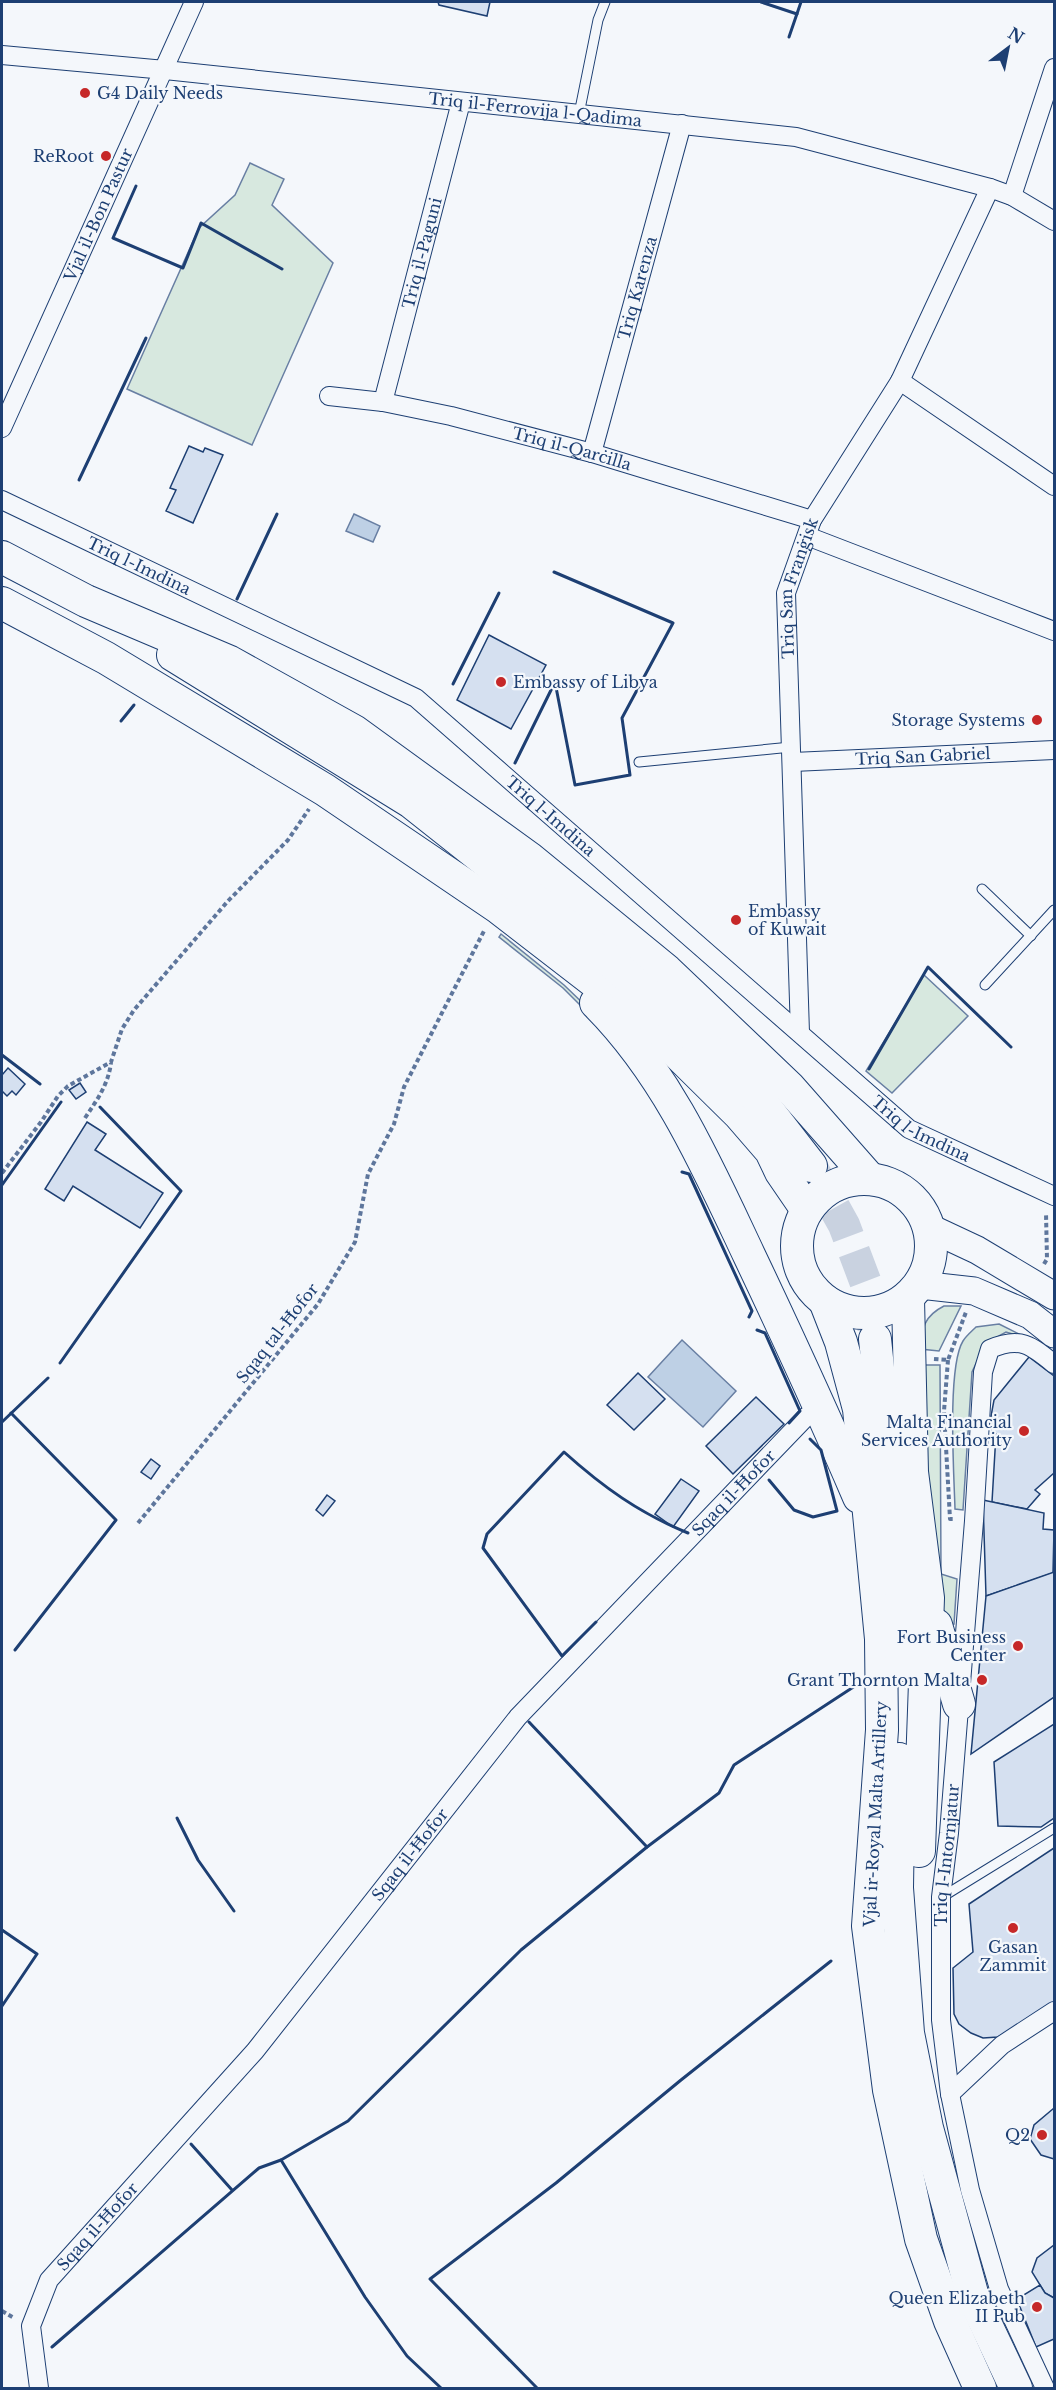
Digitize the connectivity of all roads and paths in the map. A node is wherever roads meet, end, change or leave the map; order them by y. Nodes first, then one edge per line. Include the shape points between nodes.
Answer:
1 (194, 2) edge
2 (605, 2) edge
3 (2, 55) edge
4 (1054, 68) edge
5 (165, 70) junction
6 (461, 102) junction
7 (579, 114) junction
8 (682, 124) junction
9 (990, 188) junction
10 (1012, 195) junction
11 (1054, 221) edge
12 (900, 381) junction
13 (328, 396) dead end
14 (383, 402) junction
15 (2, 428) edge
16 (592, 453) junction
17 (1054, 486) edge
18 (2, 500) edge
19 (809, 528) junction
20 (2, 556) edge
21 (86, 601) junction
22 (2, 603) edge
23 (1054, 631) edge
24 (1054, 750) edge
25 (793, 754) junction
26 (639, 762) dead end
27 (325, 790) junction
28 (982, 890) dead end
29 (1054, 910) edge
30 (506, 914) junction
31 (1031, 936) junction
32 (985, 985) dead end
33 (800, 1033) junction
34 (111, 1062) junction
35 (85, 1118) dead end
36 (811, 1166) tunnel mouth
37 (2, 1173) edge
38 (877, 1180) junction
39 (1052, 1190) edge
40 (807, 1210) junction
41 (930, 1228) junction
42 (914, 1292) junction
43 (974, 1292) junction
44 (1054, 1296) edge
45 (825, 1301) junction
46 (1054, 1334) edge
47 (875, 1339) tunnel mouth
48 (908, 1356) junction
49 (948, 1360) junction
50 (1054, 1364) edge
51 (822, 1410) junction
52 (974, 1521) junction
53 (869, 1522) junction
54 (138, 1523) dead end
55 (928, 1598) junction
56 (960, 1704) junction
57 (1054, 1828) edge
58 (941, 1897) junction
59 (1054, 2011) edge
60 (950, 2094) junction
61 (927, 2128) junction
62 (39, 2388) edge
63 (980, 2388) edge
64 (1016, 2388) edge
65 (1045, 2388) edge

1 - 5 street, Vjal il-Bon Pastur
2 - 7 lane
3 - 5 street, Triq il-Ferrovija l-Qadima
4 - 10 street
5 - 6 street, Triq il-Ferrovija l-Qadima
5 - 15 street, Vjal il-Bon Pastur
6 - 7 street, Triq il-Ferrovija l-Qadima
6 - 14 street, Triq il-Paguni
7 - 8 street, Triq il-Ferrovija l-Qadima
8 - 9 street, Triq il-Ferrovija l-Qadima via 796,137
8 - 16 street, Triq Karenza
9 - 10 street, Triq il-Ferrovija l-Qadima
9 - 12 street, Triq San Franġisk
10 - 11 street, Triq il-Ferrovija l-Qadima
12 - 17 street
12 - 19 street, Triq San Franġisk
13 - 14 street, Triq il-Qarċilla
14 - 16 street, Triq il-Qarċilla
16 - 19 street, Triq il-Qarċilla via 753,500
18 - 33 street, Triq l-Imdina via 416,698
19 - 23 street, Triq il-Qarċilla
19 - 25 street, Triq San Franġisk via 786,593
20 - 21 highway
21 - 36 highway via 411,802 598,950 677,1019 763,1104
21 - 38 highway via 230,662 354,731 530,858 667,971 789,1087
22 - 27 highway via 106,658
24 - 25 street, Triq San Gabriel
25 - 26 lane
25 - 33 street, Triq San Franġisk
27 - 30 highway
27 - 34 path via 288,840 228,901 134,1010 122,1029
28 - 31 lane
29 - 31 lane
30 - 40 highway via 664,1040 771,1150
30 - 51 highway via 601,1007 674,1104
30 - 54 path, Sqaq tal-Ħofor via 485,930 404,1087 394,1124 368,1174 355,1242 318,1304
31 - 32 lane
33 - 39 street, Triq l-Imdina via 909,1129
34 - 35 path via 106,1084
34 - 37 path via 68,1086 58,1096
38 - 40 highway via 846,1181 824,1192
38 - 41 highway via 899,1188 913,1199
40 - 45 highway via 798,1233 798,1259 812,1290
41 - 42 highway via 929,1268
41 - 44 main road via 977,1250
42 - 43 main road
42 - 45 highway via 884,1311 858,1314
42 - 48 highway, Vjal ir-Royal Malta Artillery
43 - 46 main road via 1030,1315
43 - 49 path
45 - 53 highway, Vjal ir-Royal Malta Artillery via 859,1409
47 - 61 highway, Vjal ir-Royal Malta Artillery via 902,1600 897,1888 908,2033
48 - 49 path
48 - 55 highway, Vjal ir-Royal Malta Artillery via 912,1472
49 - 52 path via 944,1411 950,1519
50 - 52 street, Triq l-Intornjatur via 1030,1345 1006,1342 990,1349 982,1372
51 - 53 highway
51 - 62 street, Sqaq il-Ħofor via 807,1416 518,1717 255,2050 49,2280 31,2326
52 - 56 street, Triq l-Intornjatur
53 - 63 highway, Vjal ir-Royal Malta Artillery via 881,1639 882,1730 868,1926 889,2090 921,2239 950,2321
55 - 56 highway
55 - 61 highway, Vjal ir-Royal Malta Artillery via 918,1882
56 - 58 street, Triq l-Intornjatur
57 - 58 lane
58 - 60 street, Triq l-Intornjatur via 941,2020
59 - 60 street via 1002,2045
60 - 65 street, Triq l-Intornjatur via 970,2190 999,2289
61 - 64 highway, Vjal ir-Royal Malta Artillery via 973,2296

